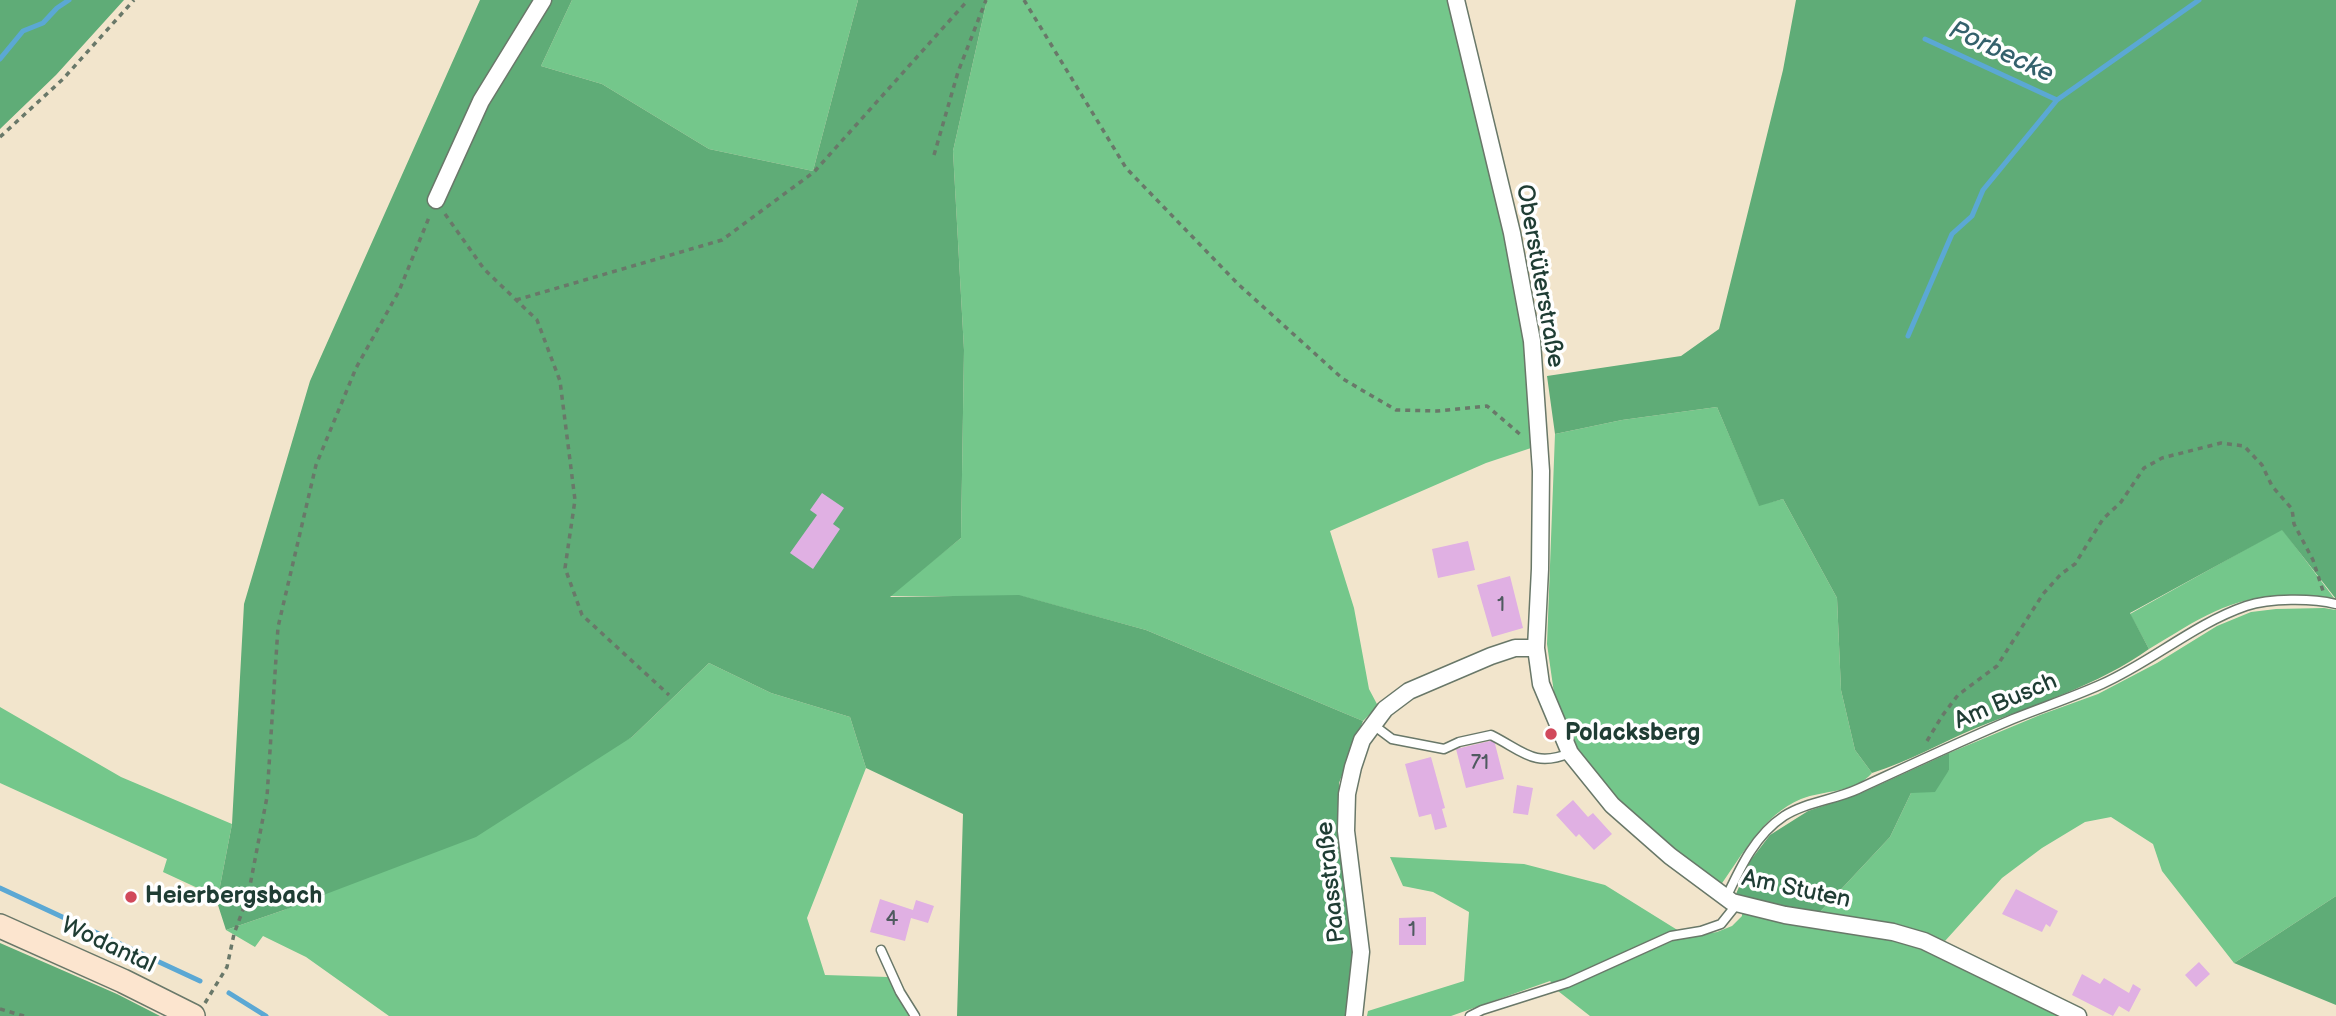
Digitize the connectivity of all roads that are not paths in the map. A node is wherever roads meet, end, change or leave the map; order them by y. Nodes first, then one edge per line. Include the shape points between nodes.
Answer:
1 (543, 0) edge
2 (1456, 0) edge
3 (436, 200) road end
4 (2336, 604) edge
5 (1536, 648) junction
6 (1372, 724) junction
7 (1570, 753) junction
8 (1732, 901) junction
9 (0, 926) edge
10 (881, 950) dead end
11 (198, 1011) edge
12 (915, 1016) edge
13 (1354, 1016) edge
14 (1470, 1016) edge
15 (2078, 1016) edge

1 - 3 street via 481,101
2 - 5 street, Oberstüterstraße via 1512,233 1532,341 1539,449
4 - 8 lane, Am Busch via 2275,601 2214,618 2124,674 1786,815 1757,841
5 - 6 street, Paasstraße via 1515,648 1491,656 1409,691
5 - 7 street, Am Stuten via 1541,684
6 - 7 lane via 1392,738 1444,749 1491,735 1526,755 1546,760
6 - 13 street, Paasstraße via 1362,740 1347,794 1348,851 1361,953
7 - 8 street, Am Stuten via 1612,805 1670,856
8 - 14 lane, Am Busch via 1721,924 1671,936 1567,983
8 - 15 street, Am Stuten via 1924,941
9 - 11 main road, Wodantal
10 - 12 lane

